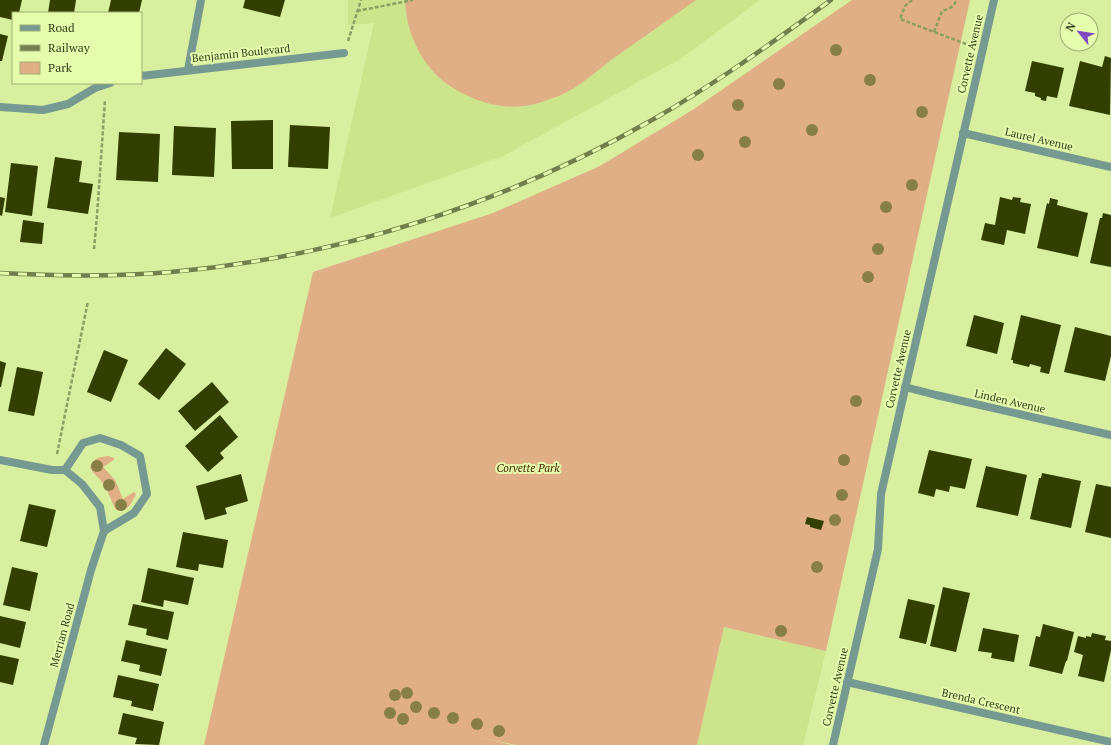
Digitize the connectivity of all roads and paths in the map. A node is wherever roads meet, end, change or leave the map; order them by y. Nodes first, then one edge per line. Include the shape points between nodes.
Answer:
1 (201, 0) edge
2 (361, 0) edge
3 (414, 0) edge
4 (912, 0) edge
5 (956, 0) edge
6 (994, 0) edge
7 (357, 11) junction
8 (934, 32) junction
9 (966, 44) dead end
10 (344, 53) joint
11 (188, 70) junction
12 (142, 76) edge
13 (107, 84) edge
14 (0, 107) edge
15 (963, 133) junction
16 (1111, 167) edge
17 (94, 249) dead end
18 (88, 301) dead end
19 (905, 387) junction
20 (1111, 435) edge
21 (0, 460) edge
22 (52, 470) junction
23 (65, 470) junction
24 (104, 531) junction
25 (847, 682) junction
26 (1111, 742) edge
27 (44, 745) edge
28 (832, 745) edge

1 - 11 street
2 - 7 path
3 - 7 path
4 - 8 path via 905,6 900,19
5 - 8 path via 952,7 942,11
6 - 15 street, Corvette Avenue
7 - 10 path
8 - 9 path
10 - 11 street, Benjamin Boulevard
11 - 12 street, Benjamin Boulevard
13 - 14 street via 68,104 43,110
13 - 17 path
15 - 16 street, Laurel Avenue
15 - 19 street, Corvette Avenue
18 - 22 path via 60,444
19 - 20 street, Linden Avenue
19 - 25 street, Corvette Avenue via 881,494 878,549
21 - 22 street
22 - 23 street
23 - 24 street, Merrian Road via 82,484 100,507
23 - 24 street via 83,444 100,438 121,445 140,456 147,494 134,513
24 - 27 street, Merrian Road
25 - 26 street, Brenda Crescent
25 - 28 street, Corvette Avenue

